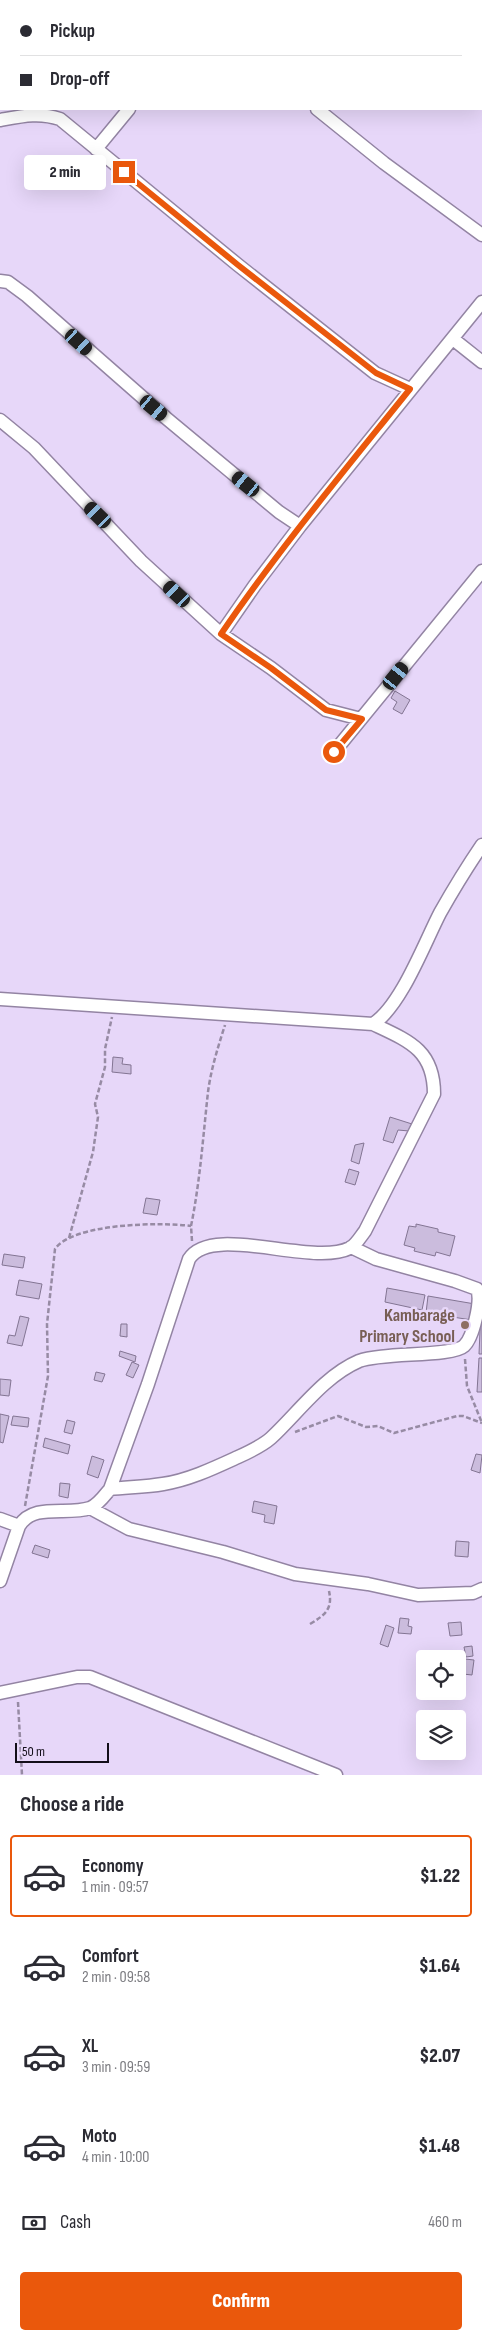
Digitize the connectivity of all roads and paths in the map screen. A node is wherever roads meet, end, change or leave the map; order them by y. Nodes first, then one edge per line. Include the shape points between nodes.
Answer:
1 (128, 110) edge
2 (318, 110) edge
3 (0, 120) edge
4 (96, 149) junction
5 (482, 235) edge
6 (0, 281) edge
7 (482, 302) edge
8 (453, 339) junction
9 (482, 362) edge
10 (410, 389) junction
11 (0, 420) edge
12 (300, 526) junction
13 (481, 575) edge
14 (221, 634) junction
15 (362, 719) junction
16 (334, 752) dead end
17 (482, 845) edge
18 (0, 999) edge
19 (116, 1006) junction
20 (228, 1014) junction
21 (373, 1024) junction
22 (191, 1226) junction
23 (69, 1238) junction
24 (351, 1247) junction
25 (193, 1252) junction
26 (465, 1345) junction
27 (482, 1424) edge
28 (270, 1439) junction
29 (110, 1489) junction
30 (90, 1508) junction
31 (0, 1520) edge
32 (21, 1523) junction
33 (323, 1579) junction
34 (0, 1581) edge
35 (482, 1589) edge
36 (310, 1624) dead end
37 (6, 1692) edge
38 (22, 1775) edge
39 (336, 1775) edge

1 - 4 street
2 - 5 street
3 - 4 street via 32,114 48,115 60,119
4 - 10 street via 376,373
6 - 12 street via 8,282 21,291 166,418
7 - 8 street
8 - 9 street
8 - 10 street
10 - 12 street
11 - 14 street via 34,448 141,560
12 - 14 street
13 - 15 street
14 - 15 street via 326,710
15 - 16 street
17 - 21 street via 441,912 395,1001
18 - 19 street
19 - 20 street
19 - 23 path via 95,1104 98,1122 93,1152
20 - 21 street
20 - 22 path via 210,1082
21 - 24 street via 399,1036 428,1060 434,1076 434,1094 365,1231
22 - 23 path via 151,1223 96,1230
22 - 25 path
23 - 32 path via 55,1249 53,1259 47,1340 48,1376
24 - 25 street via 319,1253 246,1244 204,1246
24 - 26 street via 376,1259 477,1289 479,1299 474,1324
25 - 29 street
26 - 27 path via 465,1380
26 - 28 street via 444,1352 375,1356 359,1361 322,1388
27 - 28 path via 457,1416 394,1433 338,1416
28 - 29 street via 190,1478
29 - 30 street
30 - 32 street via 43,1511
30 - 33 street via 117,1524 140,1532
31 - 32 street
32 - 34 street
33 - 35 street via 368,1584 418,1595
33 - 36 path via 329,1590 330,1606 323,1616
37 - 38 path via 19,1708
37 - 39 street via 90,1677

